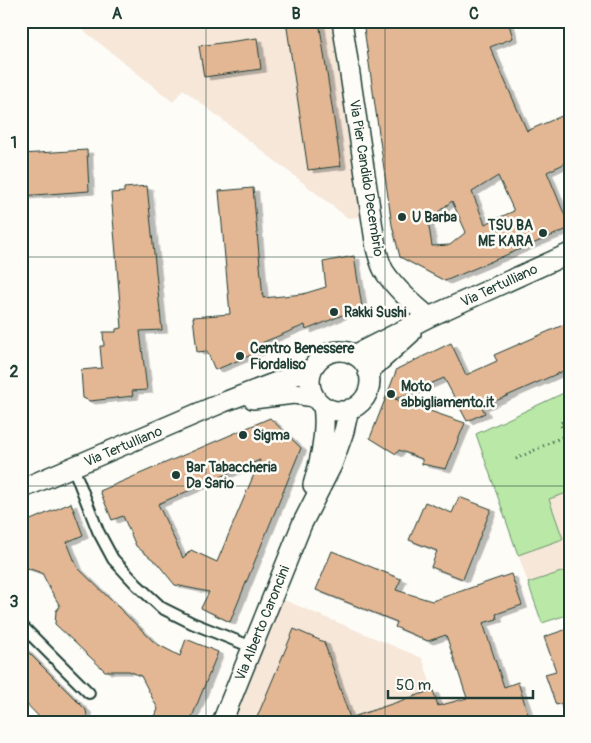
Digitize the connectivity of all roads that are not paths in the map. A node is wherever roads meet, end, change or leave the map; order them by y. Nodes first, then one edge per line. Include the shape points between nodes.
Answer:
1 (342, 21) edge
2 (570, 253) edge
3 (429, 317) junction
4 (354, 355) junction
5 (313, 368) junction
6 (368, 372) junction
7 (319, 401) junction
8 (224, 402) junction
9 (349, 409) junction
10 (73, 467) junction
11 (21, 490) edge
12 (302, 524) junction
13 (21, 625) edge
14 (252, 647) junction
15 (89, 693) dead end
16 (222, 722) edge

1 - 3 street, Via Pier Candido Decembrio via 376,248 389,277
2 - 3 street, Via Tertulliano
3 - 4 street, Via Tertulliano
3 - 6 street, Via Tertulliano
4 - 5 street, Via Tertulliano via 333,352 320,359
4 - 6 street
5 - 7 street via 311,390
5 - 8 street, Via Tertulliano
6 - 9 street via 369,383 363,400
7 - 8 street, Via Tertulliano via 294,394
7 - 9 street, Via Tertulliano via 336,410
7 - 12 street, Via Alberto Caroncini via 324,423 322,446
8 - 10 street, Via Tertulliano
9 - 12 street, Via Alberto Caroncini via 332,465
10 - 11 street, Via Tertulliano
10 - 14 lane via 98,531 113,559 137,586 162,608
12 - 14 street, Via Alberto Caroncini
13 - 15 lane
14 - 16 street, Via Alberto Caroncini

